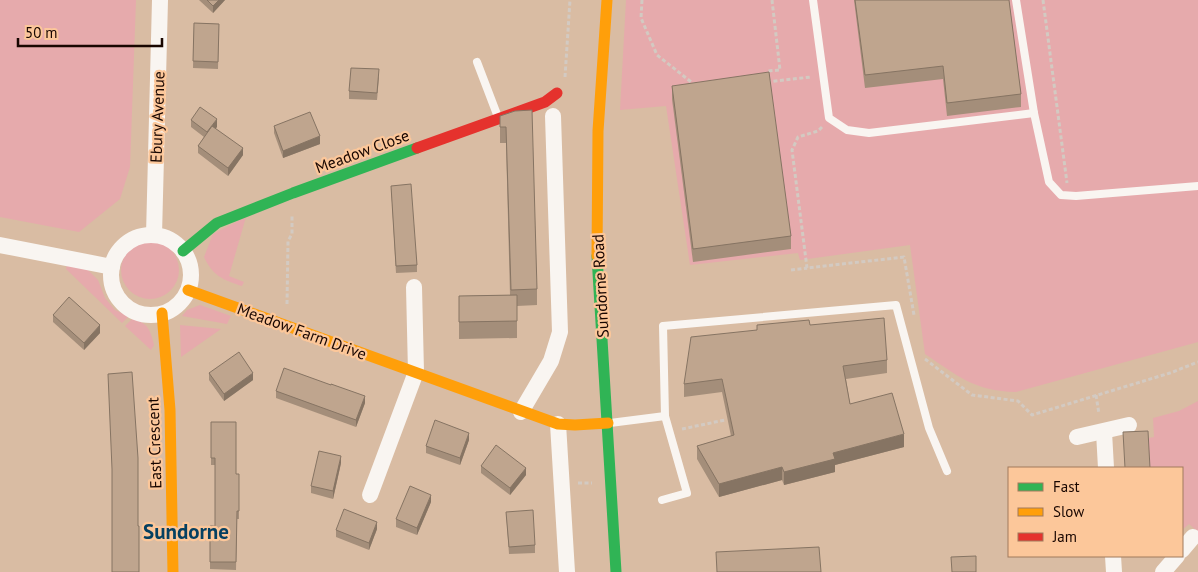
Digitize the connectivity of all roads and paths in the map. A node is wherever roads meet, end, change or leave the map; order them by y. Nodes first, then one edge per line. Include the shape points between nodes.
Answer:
1 (160, 0) edge
2 (570, 0) edge
3 (607, 0) edge
4 (642, 0) edge
5 (772, 0) edge
6 (813, 0) edge
7 (1016, 0) edge
8 (1043, 0) edge
9 (477, 62) dead end
10 (824, 75) junction
11 (768, 82) junction
12 (760, 83) edge
13 (698, 86) edge
14 (557, 93) joint
15 (1034, 113) junction
16 (553, 116) dead end
17 (830, 118) junction
18 (499, 119) junction
19 (1198, 186) edge
20 (292, 193) junction
21 (1069, 196) junction
22 (154, 235) junction
23 (0, 245) edge
24 (183, 251) junction
25 (112, 267) junction
26 (807, 268) junction
27 (791, 270) dead end
28 (414, 287) dead end
29 (188, 290) junction
30 (162, 313) junction
31 (915, 320) dead end
32 (282, 324) junction
33 (921, 356) dead end
34 (1198, 362) edge
35 (416, 372) junction
36 (521, 412) junction
37 (665, 416) junction
38 (725, 420) edge
39 (608, 423) junction
40 (558, 424) junction
41 (1129, 424) dead end
42 (680, 429) dead end
43 (1104, 432) junction
44 (1077, 438) dead end
45 (1106, 467) edge
46 (947, 471) dead end
47 (370, 495) dead end
48 (662, 500) dead end
49 (1193, 537) dead end
50 (1183, 549) edge
51 (1113, 557) edge
52 (1176, 557) edge
53 (173, 572) edge
54 (567, 572) edge
55 (616, 572) edge
56 (1114, 572) edge
57 (1162, 572) edge

1 - 22 street, Ebury Avenue
2 - 14 path via 566,72
3 - 39 street, Sundorne Road via 597,196 599,297
4 - 13 path via 641,18 657,55
5 - 11 path via 780,70 766,71
6 - 10 lane
7 - 15 lane
8 - 21 path
9 - 18 lane
10 - 11 path
10 - 17 lane
11 - 12 path
14 - 18 street, Meadow Close via 545,102
15 - 17 lane via 869,133 847,130
15 - 21 lane via 1049,182 1061,194
16 - 36 street via 560,332 551,361
17 - 26 path via 818,131 798,137 792,150
18 - 20 street, Meadow Close
19 - 21 lane
20 - 24 street, Meadow Close via 217,223
20 - 32 path via 287,304
22 - 24 street via 165,237
22 - 25 street via 132,240 116,256
23 - 25 street
24 - 29 street via 190,263
25 - 30 street via 116,293 124,304 136,311
26 - 27 path
26 - 31 path via 904,257
28 - 35 street
29 - 30 street via 173,308
29 - 32 street, Meadow Farm Drive
30 - 53 street, East Crescent via 172,474
32 - 35 street, Meadow Farm Drive
33 - 34 path via 972,395 1018,401 1032,414
35 - 36 street, Meadow Farm Drive
35 - 47 street
36 - 40 street, Meadow Farm Drive
37 - 39 lane
37 - 46 lane via 663,326 896,305 929,428
37 - 48 lane via 687,493
38 - 42 path
39 - 40 street, Meadow Farm Drive
39 - 55 street, Sundorne Road
40 - 54 street
41 - 43 street
43 - 44 street
43 - 45 street
49 - 50 street
51 - 56 street
52 - 57 street

